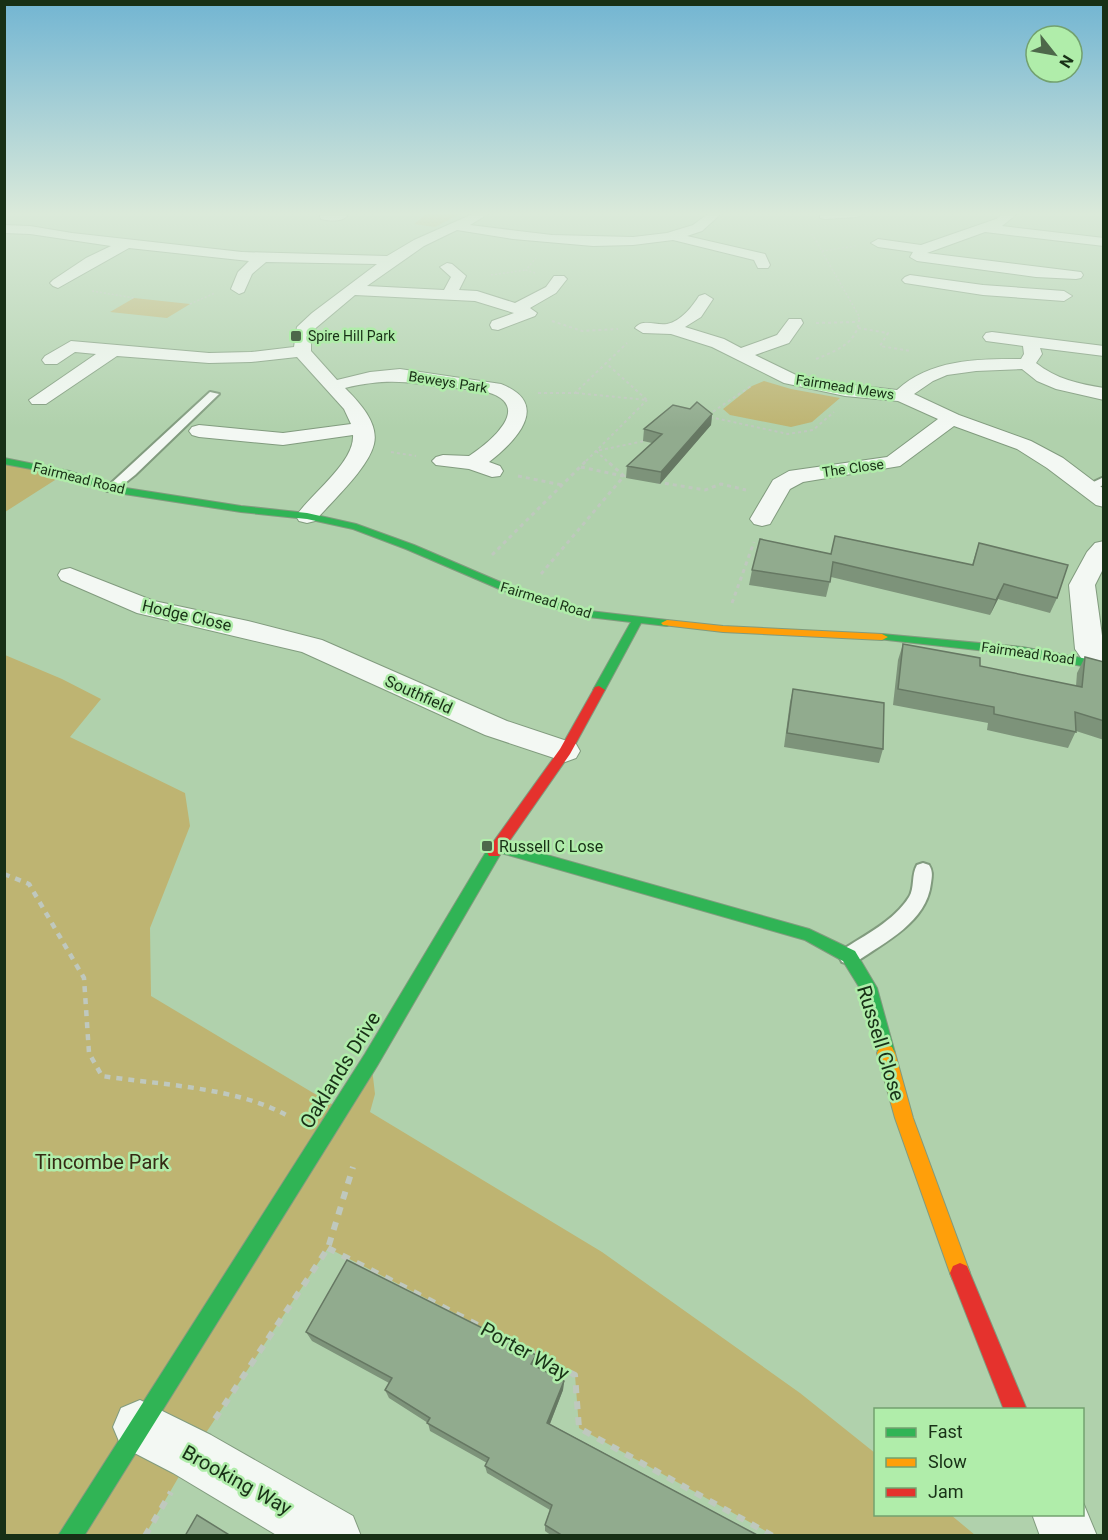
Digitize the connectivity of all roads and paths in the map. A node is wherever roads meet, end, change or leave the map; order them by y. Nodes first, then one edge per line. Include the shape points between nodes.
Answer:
1 (64, 285) edge
2 (244, 285) edge
3 (358, 285) edge
4 (454, 285) edge
5 (561, 285) edge
6 (841, 285) edge
7 (934, 285) edge
8 (351, 290) junction
9 (219, 291) joint
10 (450, 293) junction
11 (411, 294) junction
12 (134, 298) dead end
13 (680, 299) dead end
14 (1080, 302) dead end
15 (190, 304) dead end
16 (401, 308) dead end
17 (530, 313) junction
18 (857, 322) junction
19 (795, 323) joint
20 (498, 326) dead end
21 (643, 328) junction
22 (858, 328) junction
23 (671, 329) junction
24 (992, 336) dead end
25 (1030, 341) junction
26 (113, 350) junction
27 (302, 351) junction
28 (910, 351) dead end
29 (1104, 351) edge
30 (740, 354) junction
31 (51, 360) dead end
32 (606, 363) junction
33 (1026, 364) junction
34 (780, 374) junction
35 (333, 386) junction
36 (505, 393) junction
37 (575, 393) junction
38 (875, 393) junction
39 (214, 394) dead end
40 (1092, 395) edge
41 (79, 396) dead end
42 (901, 396) junction
43 (647, 400) junction
44 (952, 419) junction
45 (199, 431) dead end
46 (362, 438) junction
47 (649, 440) edge
48 (596, 451) junction
49 (4, 461) edge
50 (443, 461) joint
51 (473, 464) junction
52 (580, 467) junction
53 (493, 472) joint
54 (624, 476) junction
55 (647, 480) edge
56 (562, 485) junction
57 (111, 489) junction
58 (1099, 489) edge
59 (775, 496) junction
60 (307, 516) junction
61 (762, 519) joint
62 (1104, 548) edge
63 (543, 572) dead end
64 (472, 574) junction
65 (69, 575) dead end
66 (637, 621) junction
67 (723, 628) junction
68 (273, 636) joint
69 (1099, 657) edge
70 (565, 751) junction
71 (497, 846) junction
72 (923, 870) dead end
73 (4, 874) edge
74 (849, 956) junction
75 (323, 1135) junction
76 (356, 1158) dead end
77 (328, 1248) junction
78 (1015, 1408) edge
79 (140, 1427) junction
80 (192, 1454) junction
81 (1060, 1516) edge
82 (70, 1536) edge
83 (333, 1536) edge
84 (773, 1536) edge
85 (1069, 1536) edge

1 - 12 path
2 - 9 street via 243,291
3 - 8 street
4 - 10 street
5 - 17 street via 538,298
6 - 18 path via 859,316
7 - 14 street via 1062,293
8 - 11 street
8 - 27 street via 303,331
9 - 15 path
10 - 11 street
10 - 17 street via 477,296
11 - 16 street
13 - 23 street via 704,301 695,314
17 - 20 street
17 - 21 path via 582,331
18 - 19 path
18 - 22 path
19 - 30 street via 783,339
21 - 23 street, Fairmead Mews
21 - 32 path
22 - 28 path via 888,333 880,346
22 - 34 path via 845,347
23 - 30 street, Fairmead Mews
24 - 25 street
25 - 29 street
25 - 33 street via 1033,354
26 - 27 street via 209,358
26 - 31 street via 71,346
26 - 41 street via 45,396
27 - 35 street
30 - 34 street, Fairmead Mews
32 - 37 path
32 - 43 path
33 - 40 street via 1048,381
33 - 42 street via 942,371 909,387
34 - 38 street, Fairmead Mews via 814,385
34 - 38 path via 746,388 706,416 788,434 813,430 848,401
35 - 36 street, Beweys Park via 403,375
35 - 46 street via 353,407
36 - 37 path
36 - 51 street, Beweys Park via 518,412 514,425 505,440
37 - 43 path
38 - 42 street, Fairmead Mews
39 - 57 lane
42 - 44 street, Fairmead Mews
43 - 48 path
44 - 58 street, Fairmead Mews via 1024,446
44 - 59 street, The Close via 893,462 797,476 781,485
45 - 46 street via 283,439
46 - 50 path
46 - 60 street via 356,460
47 - 48 path
48 - 52 path
48 - 54 path
49 - 57 street, Fairmead Road via 66,474
50 - 51 street
51 - 53 street
52 - 54 path
52 - 56 path
53 - 56 path
54 - 63 path
55 - 59 path via 705,490 721,484
56 - 64 path
57 - 60 street, Fairmead Road
59 - 61 street, The Close
60 - 64 street, Fairmead Road via 356,527
61 - 67 path
62 - 69 street via 1082,585
64 - 66 street, Fairmead Road via 580,613
65 - 68 street, Hodge Close via 146,607
66 - 67 street, Fairmead Road
66 - 70 street, Oaklands Drive
67 - 69 street, Fairmead Road via 918,639
68 - 70 street, Southfield via 312,646 475,719
70 - 71 street, Oaklands Drive
71 - 74 street via 809,935
71 - 75 street, Oaklands Drive
72 - 74 lane via 920,898 898,923
73 - 75 path via 29,884 84,978 89,1053 102,1076 240,1096 272,1107
74 - 78 street, Russell Close via 869,988 904,1118 934,1206
75 - 79 street, Oaklands Drive
76 - 77 path
77 - 80 path
77 - 84 path, Porter Way via 575,1375 579,1428
79 - 80 street, Brooking Way
79 - 82 street, Oaklands Drive
80 - 83 street, Brooking Way
81 - 85 street

